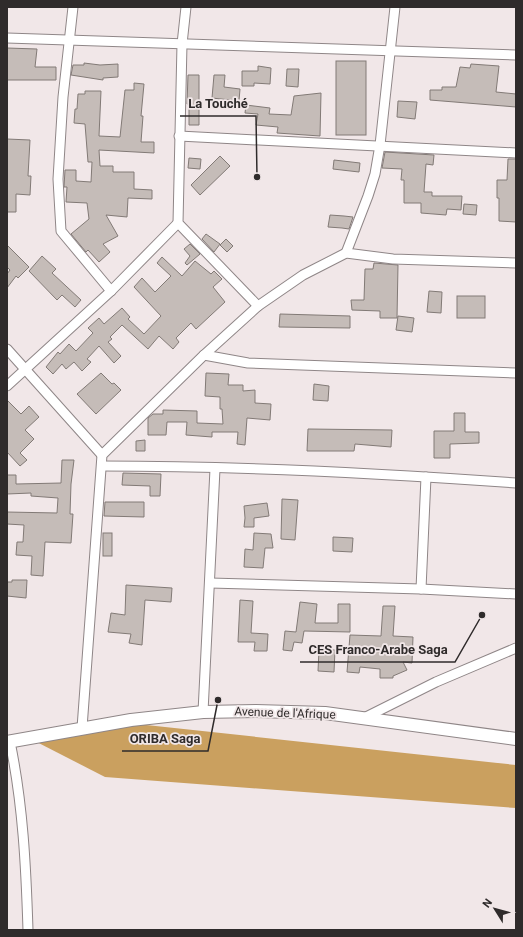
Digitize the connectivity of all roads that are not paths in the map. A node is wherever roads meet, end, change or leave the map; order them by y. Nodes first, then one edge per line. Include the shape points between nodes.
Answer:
1 (72, 7) edge
2 (186, 7) edge
3 (395, 7) edge
4 (7, 38) edge
5 (69, 40) junction
6 (182, 44) junction
7 (390, 51) junction
8 (516, 55) edge
9 (179, 136) junction
10 (380, 145) junction
11 (516, 153) edge
12 (178, 222) junction
13 (346, 253) junction
14 (516, 263) edge
15 (111, 291) junction
16 (258, 306) junction
17 (7, 348) edge
18 (204, 355) junction
19 (25, 369) junction
20 (516, 373) edge
21 (7, 386) edge
22 (102, 455) junction
23 (102, 466) junction
24 (216, 469) junction
25 (426, 477) junction
26 (516, 483) edge
27 (210, 584) junction
28 (421, 589) junction
29 (516, 594) edge
30 (516, 648) edge
31 (203, 712) junction
32 (364, 718) junction
33 (82, 728) junction
34 (516, 740) edge
35 (9, 742) edge
36 (28, 930) edge

1 - 5 street
2 - 6 street
3 - 7 street
4 - 5 street
5 - 6 street
5 - 15 street via 58,179 61,231
6 - 7 street
6 - 9 street
7 - 8 street
7 - 10 street
9 - 10 street
9 - 12 street
10 - 11 street
10 - 13 street via 372,185
12 - 15 street
12 - 16 street
13 - 14 street via 393,259
13 - 16 street via 304,275
15 - 19 street
16 - 18 street
17 - 19 street
18 - 20 street via 248,363
18 - 22 street
19 - 21 street
19 - 22 street
22 - 23 street
23 - 24 street
23 - 33 street
24 - 25 street
24 - 27 street
25 - 26 street
25 - 28 street
27 - 28 street
27 - 31 street
28 - 29 street
30 - 32 street via 436,682
31 - 32 main road, Avenue de l'Afrique via 305,712
31 - 33 main road, Avenue de l'Afrique
32 - 34 main road, Avenue de l'Afrique
33 - 35 main road, Avenue de l'Afrique
35 - 36 street via 18,780 23,827

